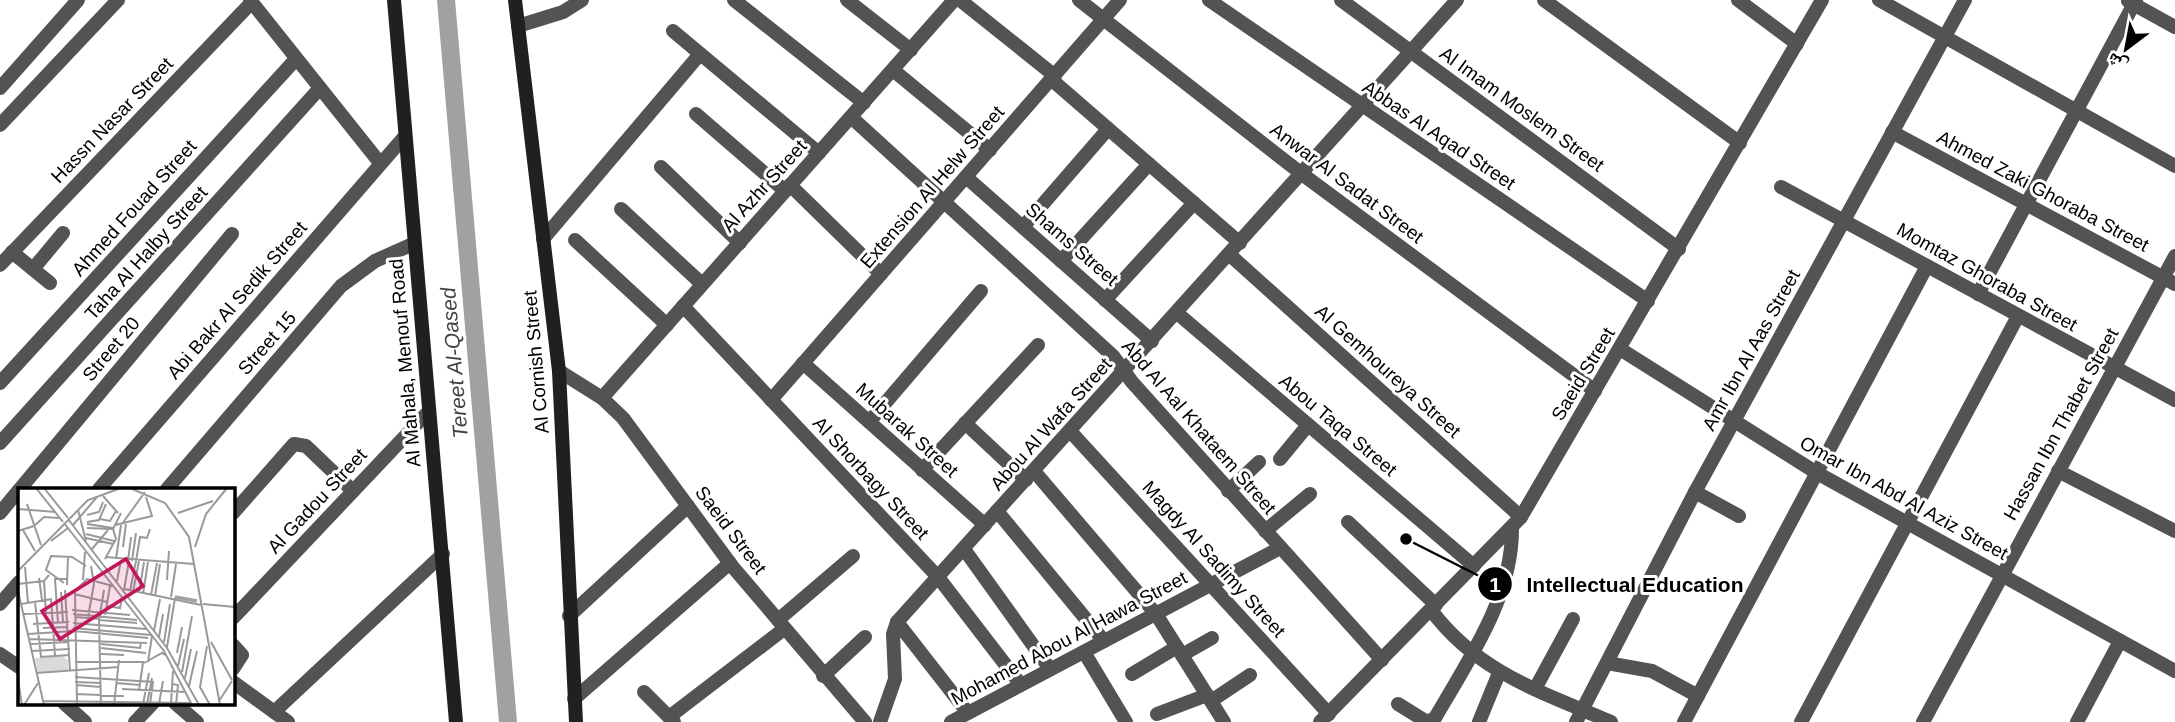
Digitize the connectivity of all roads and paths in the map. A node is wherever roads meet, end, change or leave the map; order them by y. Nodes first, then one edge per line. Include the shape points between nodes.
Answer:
1 (118, 0) edge
2 (394, 0) edge
3 (515, 0) edge
4 (582, 0) edge
5 (734, 0) edge
6 (847, 0) edge
7 (954, 0) edge
8 (960, 0) edge
9 (1079, 0) edge
10 (1120, 0) edge
11 (1342, 0) edge
12 (1457, 0) edge
13 (1544, 0) edge
14 (1738, 0) edge
15 (1822, 0) edge
16 (1879, 0) edge
17 (1965, 0) edge
18 (76, 1) edge
19 (251, 1) edge
20 (2132, 1) edge
21 (1216, 2) edge
22 (1104, 20) junction
23 (518, 26) junction
24 (2175, 27) edge
25 (673, 31) dead end
26 (1944, 37) junction
27 (1797, 44) junction
28 (911, 50) junction
29 (1411, 52) junction
30 (700, 54) junction
31 (296, 59) junction
32 (892, 70) junction
33 (1054, 78) junction
34 (0, 88) edge
35 (320, 88) junction
36 (864, 103) junction
37 (1363, 106) junction
38 (2077, 111) junction
39 (696, 114) dead end
40 (851, 117) junction
41 (0, 125) edge
42 (1108, 129) junction
43 (1892, 132) junction
44 (405, 136) junction
45 (1740, 143) junction
46 (990, 150) junction
47 (819, 153) junction
48 (380, 163) junction
49 (1149, 164) junction
50 (2175, 166) edge
51 (661, 167) dead end
52 (1302, 174) junction
53 (966, 177) junction
54 (1781, 187) dead end
55 (788, 188) junction
56 (943, 202) junction
57 (1194, 203) junction
58 (2026, 204) junction
59 (621, 209) dead end
60 (1844, 221) junction
61 (1023, 227) junction
62 (63, 233) dead end
63 (232, 234) dead end
64 (543, 239) junction
65 (575, 240) dead end
66 (740, 243) junction
67 (1240, 243) junction
68 (413, 244) junction
69 (1679, 248) junction
70 (12, 252) junction
71 (1230, 255) junction
72 (2175, 256) edge
73 (1061, 261) junction
74 (0, 265) edge
75 (1927, 266) junction
76 (33, 269) junction
77 (881, 274) junction
78 (2169, 281) edge
79 (50, 283) dead end
80 (702, 285) junction
81 (981, 292) dead end
82 (1978, 294) junction
83 (1105, 300) junction
84 (1648, 301) junction
85 (683, 306) junction
86 (1177, 313) junction
87 (2018, 316) junction
88 (667, 325) junction
89 (1152, 341) junction
90 (1038, 345) dead end
91 (1620, 349) junction
92 (803, 363) junction
93 (2114, 368) junction
94 (559, 371) junction
95 (1125, 372) junction
96 (0, 383) edge
97 (1595, 391) junction
98 (602, 398) junction
99 (771, 400) junction
100 (2175, 400) edge
101 (429, 411) junction
102 (869, 422) junction
103 (1733, 422) junction
104 (965, 423) junction
105 (1308, 425) junction
106 (1070, 431) junction
107 (0, 443) edge
108 (1280, 459) dead end
109 (1259, 463) dead end
110 (922, 470) junction
111 (2058, 471) junction
112 (1817, 473) junction
113 (1030, 475) junction
114 (20, 488) edge
115 (100, 488) edge
116 (168, 488) edge
117 (18, 490) edge
118 (354, 491) junction
119 (1228, 491) junction
120 (1695, 492) junction
121 (1310, 495) dead end
122 (688, 506) junction
123 (997, 511) junction
124 (234, 512) edge
125 (0, 513) edge
126 (1739, 516) dead end
127 (1348, 522) dead end
128 (1516, 522) junction
129 (1908, 524) junction
130 (985, 526) junction
131 (1265, 531) junction
132 (2175, 531) edge
133 (1280, 548) junction
134 (964, 549) junction
135 (443, 554) junction
136 (853, 556) dead end
137 (730, 563) junction
138 (1474, 566) junction
139 (2001, 575) junction
140 (938, 577) junction
141 (18, 583) edge
142 (1211, 585) junction
143 (0, 604) edge
144 (1433, 607) junction
145 (1156, 614) junction
146 (569, 616) junction
147 (234, 617) edge
148 (1573, 619) dead end
149 (897, 622) junction
150 (781, 625) junction
151 (865, 636) dead end
152 (1212, 638) dead end
153 (814, 640) dead end
154 (1104, 641) junction
155 (2120, 642) junction
156 (234, 646) edge
157 (802, 650) junction
158 (1179, 651) junction
159 (1084, 652) junction
160 (0, 654) edge
161 (1471, 654) junction
162 (1382, 660) junction
163 (1607, 663) junction
164 (18, 665) edge
165 (234, 667) edge
166 (1050, 669) junction
167 (2175, 671) edge
168 (1499, 673) junction
169 (1132, 674) dead end
170 (1250, 675) dead end
171 (823, 676) junction
172 (234, 683) edge
173 (1021, 685) junction
174 (1535, 689) junction
175 (644, 692) dead end
176 (1698, 696) junction
177 (1209, 698) junction
178 (574, 699) junction
179 (67, 704) edge
180 (152, 704) edge
181 (176, 704) edge
182 (1398, 704) dead end
183 (274, 712) junction
184 (968, 713) junction
185 (1157, 714) dead end
186 (1579, 716) edge
187 (1324, 718) edge
188 (671, 720) edge
189 (85, 722) edge
190 (135, 722) edge
191 (197, 722) edge
192 (288, 722) edge
193 (456, 722) edge
194 (576, 722) edge
195 (865, 722) edge
196 (880, 722) edge
197 (951, 722) edge
198 (1126, 722) edge
199 (1224, 722) edge
200 (1479, 722) edge
201 (1611, 722) edge
202 (1684, 722) edge
203 (1801, 722) edge
204 (1923, 722) edge
205 (2077, 722) edge

1 - 41 street
2 - 44 main road, Al Mahala, Menouf Road
3 - 23 main road, Al Cornish Street
4 - 23 street via 563,12
5 - 36 street
6 - 28 street
7 - 28 street, Al Azhr Street
8 - 33 street
9 - 22 street, Anwar Al Sadat Street
10 - 22 street, Extension Al Helw Street
11 - 29 street, Al Imam Moslem Street
12 - 29 street, Abou Al Wafa Street
13 - 45 street
14 - 27 street
15 - 27 street, Saeid Street
16 - 26 street
17 - 26 street, Amr Ibn Al Aas Street
18 - 34 street
19 - 31 street
19 - 70 street, Hassn Nasar Street
20 - 24 street
20 - 38 street
21 - 37 street, Abbas Al Aqad Street
22 - 33 street, Extension Al Helw Street
22 - 52 street, Anwar Al Sadat Street
23 - 64 main road, Al Cornish Street
25 - 30 street
26 - 38 street
26 - 43 street, Amr Ibn Al Aas Street
27 - 45 street, Saeid Street
28 - 32 street, Al Azhr Street
29 - 37 street, Abou Al Wafa Street
29 - 69 street, Al Imam Moslem Street
30 - 47 street
30 - 64 street
31 - 35 street
31 - 96 street, Ahmed Fouad Street
32 - 36 street, Al Azhr Street
32 - 46 street
33 - 42 street
33 - 46 street, Extension Al Helw Street
35 - 48 street
35 - 107 street, Taha Al Halby Street
36 - 40 street, Al Azhr Street
37 - 52 street, Abou Al Wafa Street
37 - 84 street, Abbas Al Aqad Street
38 - 50 street
38 - 58 street
39 - 55 street
40 - 47 street, Al Azhr Street
40 - 56 street, Abd Al Aal Khataem Street
42 - 49 street
42 - 61 street
43 - 58 street, Ahmed Zaki Ghoraba Street
43 - 60 street, Amr Ibn Al Aas Street
44 - 48 street, Abi Bakr Al Sedik Street
44 - 68 main road, Al Mahala, Menouf Road
45 - 69 street, Saeid Street
46 - 53 street, Extension Al Helw Street
47 - 55 street, Al Azhr Street
48 - 115 street, Abi Bakr Al Sedik Street
49 - 57 street
49 - 73 street
51 - 66 street
52 - 67 street, Abou Al Wafa Street
52 - 97 street, Anwar Al Sadat Street
53 - 56 street, Extension Al Helw Street
53 - 61 street, Shams Street
54 - 60 street, Momtaz Ghoraba Street
55 - 66 street, Al Azhr Street
55 - 77 street
56 - 77 street, Extension Al Helw Street
56 - 95 street, Abd Al Aal Khataem Street via 1113,356
57 - 67 street
57 - 83 street
58 - 78 street, Ahmed Zaki Ghoraba Street
58 - 82 street
59 - 80 street
60 - 75 street, Momtaz Ghoraba Street
60 - 103 street, Amr Ibn Al Aas Street
61 - 73 street, Shams Street
62 - 76 street
63 - 114 street, Street 20
64 - 94 main road, Al Cornish Street
65 - 88 street
66 - 80 street, Al Azhr Street
67 - 71 street, Abou Al Wafa Street
68 - 101 main road, Al Mahala, Menouf Road
68 - 116 street, Street 15 via 375,261 341,286
69 - 84 street, Saeid Street
70 - 74 street, Hassn Nasar Street
70 - 76 street
71 - 86 street, Abou Al Wafa Street
71 - 128 street, Al Gemhoureya Street
72 - 78 street, Hassan Ibn Thabet Street
73 - 83 street, Shams Street
75 - 82 street, Momtaz Ghoraba Street
75 - 112 street
76 - 79 street
77 - 92 street, Extension Al Helw Street
78 - 93 street, Hassan Ibn Thabet Street
80 - 85 street, Al Azhr Street
81 - 102 street
82 - 87 street, Momtaz Ghoraba Street
83 - 89 street, Shams Street
84 - 91 street, Saeid Street
85 - 88 street, Al Azhr Street
85 - 99 street, Al Shorbagy Street
86 - 89 street, Abou Al Wafa Street
86 - 105 street, Abou Taqa Street
87 - 93 street, Momtaz Ghoraba Street
87 - 129 street
88 - 98 street, Al Azhr Street
89 - 95 street, Abou Al Wafa Street
90 - 104 street
91 - 97 street, Saeid Street
91 - 103 street, Omar Ibn Abd Al Aziz Street
92 - 99 street, Extension Al Helw Street
92 - 102 street, Mubarak Street
93 - 100 street, Momtaz Ghoraba Street
93 - 111 street, Hassan Ibn Thabet Street
94 - 98 street, Saeid Street
94 - 146 main road, Al Cornish Street
95 - 106 street, Abou Al Wafa Street
95 - 119 street, Abd Al Aal Khataem Street
97 - 128 street, Saeid Street
98 - 122 street, Saeid Street via 624,418
99 - 140 street, Al Shorbagy Street
101 - 118 street, Al Gadou Street
101 - 135 main road, Al Mahala, Menouf Road
102 - 110 street, Mubarak Street
103 - 112 street, Omar Ibn Abd Al Aziz Street
103 - 120 street, Amr Ibn Al Aas Street
104 - 110 street
104 - 113 street
105 - 108 street
105 - 138 street, Abou Taqa Street
106 - 113 street, Abou Al Wafa Street
106 - 142 street, Magdy Al Sadimy Street
109 - 119 street
110 - 130 street, Mubarak Street
111 - 132 street
111 - 139 street, Hassan Ibn Thabet Street
112 - 129 street, Omar Ibn Abd Al Aziz Street
112 - 176 street
113 - 123 street, Abou Al Wafa Street
113 - 145 street
117 - 125 street, Street 20
118 - 124 street via 306,446 294,444
118 - 147 street, Al Gadou Street
119 - 131 street, Abd Al Aal Khataem Street
120 - 126 street
120 - 163 street, Amr Ibn Al Aas Street
121 - 131 street
122 - 137 street, Saeid Street
122 - 146 street
123 - 130 street, Abou Al Wafa Street
123 - 154 street
127 - 144 street
128 - 138 street, Saeid Street
128 - 161 street via 1505,587
129 - 139 street, Omar Ibn Abd Al Aziz Street
129 - 203 street
130 - 134 street, Abou Al Wafa Street
131 - 133 street, Abd Al Aal Khataem Street
133 - 142 street, Mohamed Abou Al Hawa Street
133 - 162 street, Abd Al Aal Khataem Street
134 - 140 street, Abou Al Wafa Street
134 - 166 street
135 - 183 street
135 - 193 main road, Al Mahala, Menouf Road
136 - 150 street
137 - 150 street, Saeid Street
137 - 178 street
138 - 144 street, Saeid Street
139 - 155 street, Omar Ibn Abd Al Aziz Street
139 - 204 street, Hassan Ibn Thabet Street
140 - 149 street, Abou Al Wafa Street
140 - 173 street, Al Shorbagy Street
141 - 143 street
142 - 145 street, Mohamed Abou Al Hawa Street
142 - 187 street, Magdy Al Sadimy Street
144 - 161 street
144 - 162 street, Saeid Street
145 - 154 street, Mohamed Abou Al Hawa Street
145 - 158 street
146 - 178 main road, Al Cornish Street
148 - 174 street
149 - 184 street
149 - 196 street via 893,634 895,679
150 - 157 street, Saeid Street
150 - 188 street
151 - 171 street
152 - 158 street
153 - 157 street
154 - 159 street, Mohamed Abou Al Hawa Street
155 - 167 street, Omar Ibn Abd Al Aziz Street
155 - 205 street
156 - 165 street via 242,655
157 - 171 street, Saeid Street
158 - 169 street
158 - 177 street
159 - 166 street, Mohamed Abou Al Hawa Street
159 - 198 street
160 - 164 street
161 - 168 street
161 - 182 street via 1431,721
162 - 187 street, Saeid Street
163 - 176 street via 1652,671
163 - 186 street, Amr Ibn Al Aas Street
166 - 173 street, Mohamed Abou Al Hawa Street
168 - 174 street
168 - 200 street
170 - 177 street
171 - 195 street, Saeid Street
172 - 183 street
173 - 184 street, Mohamed Abou Al Hawa Street
174 - 186 street
175 - 188 street
176 - 202 street
177 - 185 street
177 - 199 street
178 - 194 main road, Al Cornish Street
179 - 189 street
180 - 190 street
181 - 191 street
183 - 192 street
184 - 197 street, Mohamed Abou Al Hawa Street
186 - 201 street

